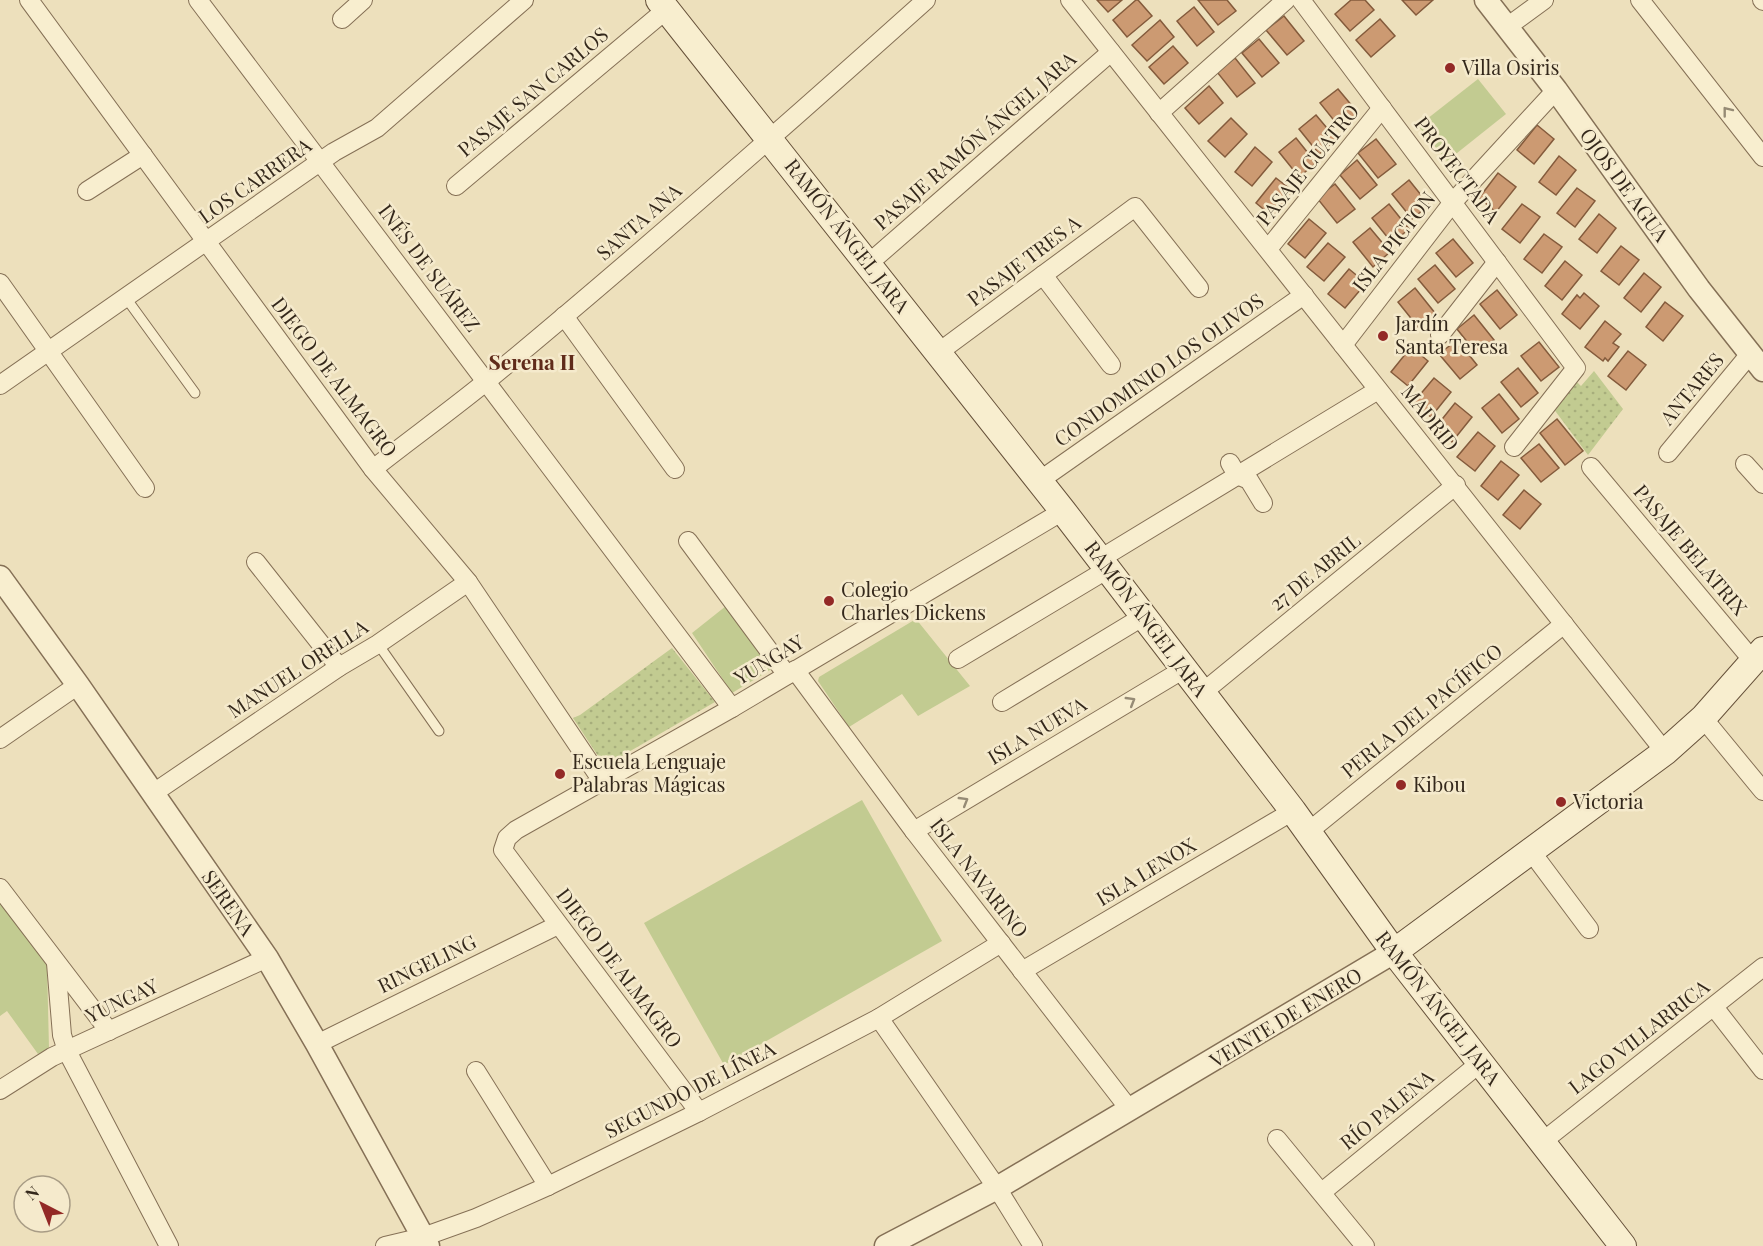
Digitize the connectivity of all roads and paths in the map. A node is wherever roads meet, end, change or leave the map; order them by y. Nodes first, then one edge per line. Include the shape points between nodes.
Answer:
1 (29, 0) edge
2 (198, 0) edge
3 (363, 0) edge
4 (524, 0) edge
5 (926, 0) edge
6 (1070, 0) edge
7 (1286, 0) edge
8 (1300, 0) edge
9 (1486, 0) edge
10 (1544, 0) edge
11 (1640, 0) edge
12 (663, 5) edge
13 (342, 19) dead end
14 (1507, 27) junction
15 (1111, 52) junction
16 (1557, 90) junction
17 (1382, 108) junction
18 (1159, 113) junction
19 (770, 139) junction
20 (143, 156) junction
21 (1763, 157) edge
22 (320, 162) junction
23 (456, 186) dead end
24 (87, 191) dead end
25 (1453, 202) junction
26 (206, 243) junction
27 (1268, 249) junction
28 (1497, 262) junction
29 (868, 264) junction
30 (1043, 275) junction
31 (0, 283) edge
32 (1199, 288) dead end
33 (1304, 295) junction
34 (126, 298) junction
35 (564, 316) junction
36 (1440, 335) dead end
37 (1343, 345) junction
38 (48, 352) junction
39 (939, 352) junction
40 (1757, 362) edge
41 (1111, 365) dead end
42 (486, 381) junction
43 (0, 385) edge
44 (1378, 390) junction
45 (195, 393) dead end
46 (1514, 447) dead end
47 (1668, 453) dead end
48 (1745, 464) dead end
49 (1591, 467) dead end
50 (675, 468) dead end
51 (373, 469) junction
52 (1234, 469) junction
53 (1038, 480) junction
54 (1763, 484) edge
55 (1456, 485) junction
56 (145, 488) dead end
57 (1263, 503) dead end
58 (1064, 511) junction
59 (688, 541) dead end
60 (256, 562) dead end
61 (1104, 564) junction
62 (0, 577) edge
63 (468, 582) junction
64 (1144, 616) junction
65 (1564, 624) junction
66 (378, 644) junction
67 (1758, 656) edge
68 (958, 659) dead end
69 (339, 667) junction
70 (1184, 669) junction
71 (791, 673) junction
72 (78, 685) junction
73 (1202, 693) junction
74 (1002, 702) dead end
75 (732, 708) junction
76 (1703, 718) junction
77 (438, 731) dead end
78 (0, 739) edge
79 (1665, 752) junction
80 (602, 781) junction
81 (1763, 791) edge
82 (153, 794) junction
83 (1293, 811) junction
84 (914, 831) junction
85 (1308, 832) junction
86 (503, 850) joint
87 (1530, 850) junction
88 (0, 888) edge
89 (558, 925) junction
90 (1589, 929) dead end
91 (1001, 943) junction
92 (1394, 952) junction
93 (267, 958) junction
94 (56, 963) junction
95 (1763, 967) edge
96 (1022, 971) junction
97 (1714, 1007) junction
98 (879, 1018) junction
99 (109, 1031) junction
100 (317, 1044) junction
101 (67, 1051) junction
102 (1480, 1063) junction
103 (1763, 1070) edge
104 (476, 1071) dead end
105 (0, 1090) edge
106 (1130, 1110) junction
107 (699, 1112) junction
108 (1277, 1138) dead end
109 (1542, 1142) junction
110 (548, 1186) junction
111 (998, 1188) junction
112 (1322, 1192) junction
113 (425, 1241) edge
114 (169, 1246) edge
115 (385, 1246) edge
116 (886, 1246) edge
117 (1033, 1246) edge
118 (1365, 1246) edge
119 (1623, 1246) edge

1 - 20 street, DIEGO DE ALMAGRO
2 - 22 street, INÉS DE SUÁREZ
3 - 13 street
4 - 22 street, LOS CARRERA via 377,128
5 - 19 street, SANTA ANA
6 - 15 street, MADRID
7 - 18 street
8 - 17 street, PROYECTADA
9 - 14 street, OJOS DE AGUA
10 - 14 street
21 -> 11 street
12 - 19 main road, RAMÓN ÁNGEL JARA
12 - 23 street, PASAJE SAN CARLOS
14 - 16 street, OJOS DE AGUA
15 - 18 street, MADRID
15 - 29 street, PASAJE RAMÓN ÁNGEL JARA
16 - 25 street, ISLA PICTON
16 - 40 street, OJOS DE AGUA via 1699,290
17 - 25 street, PROYECTADA
17 - 27 street, PASAJE CUATRO
18 - 27 street, MADRID
19 - 29 main road, RAMÓN ÁNGEL JARA
19 - 35 street, SANTA ANA
20 - 24 street
20 - 26 street, DIEGO DE ALMAGRO
22 - 26 street, LOS CARRERA
22 - 42 street, INÉS DE SUÁREZ
25 - 28 street, PROYECTADA
25 - 37 street, ISLA PICTON
26 - 34 street, LOS CARRERA
26 - 51 street, DIEGO DE ALMAGRO
27 - 33 street, MADRID
28 - 36 street
28 - 46 street, PROYECTADA via 1576,368
29 - 39 main road, RAMÓN ÁNGEL JARA
30 - 32 street, PASAJE TRES A via 1135,207
30 - 39 street, PASAJE TRES A
30 - 41 street
31 - 38 street
33 - 37 street, MADRID
33 - 53 street, CONDOMINIO LOS OLIVOS
34 - 38 street, LOS CARRERA
34 - 45 lane
35 - 42 street, SANTA ANA
35 - 50 street
37 - 44 street, MADRID
38 - 43 street, LOS CARRERA
38 - 56 street
39 - 53 main road, RAMÓN ÁNGEL JARA
40 - 47 street, ANTARES
42 - 51 street, SANTA ANA
42 - 75 street, INÉS DE SUÁREZ
44 - 52 street
44 - 55 street, MADRID
48 - 54 street
49 - 67 street, PASAJE BELATRIX
51 - 63 street, DIEGO DE ALMAGRO
52 - 57 street via 1249,480
52 - 61 street
53 - 58 main road, RAMÓN ÁNGEL JARA
55 - 65 street, MADRID
55 - 73 street, 27 DE ABRIL
58 - 61 main road, RAMÓN ÁNGEL JARA
58 - 71 street, YUNGAY
59 - 71 street, ISLA NAVARINO
60 - 69 street
61 - 64 main road, RAMÓN ÁNGEL JARA
61 - 68 street
62 - 72 street, SERENA
63 - 66 street, MANUEL ORELLA
63 - 80 street, DIEGO DE ALMAGRO
64 - 70 main road, RAMÓN ÁNGEL JARA
64 - 74 street
65 - 79 street, MADRID
65 - 85 street, PERLA DEL PACÍFICO
66 - 69 street, MANUEL ORELLA
66 - 77 lane
67 - 76 main road, VEINTE DE ENERO
69 - 82 street, MANUEL ORELLA
70 - 73 main road, RAMÓN ÁNGEL JARA
84 -> 70 street, ISLA NUEVA
71 - 75 street, YUNGAY
71 - 84 street, ISLA NAVARINO
72 - 78 street
72 - 82 street, SERENA
73 - 83 main road, RAMÓN ÁNGEL JARA
75 - 80 street, YUNGAY
76 - 79 main road, VEINTE DE ENERO
76 - 81 street
79 - 87 main road, VEINTE DE ENERO
80 - 86 street, YUNGAY via 516,830 507,838
82 - 93 street, SERENA
83 - 85 main road, RAMÓN ÁNGEL JARA
83 - 96 street, ISLA LENOX
84 - 91 street, ISLA NAVARINO
85 - 92 main road, RAMÓN ÁNGEL JARA
86 - 89 street, DIEGO DE ALMAGRO
87 - 90 street
87 - 92 main road, VEINTE DE ENERO
88 - 94 street
89 - 100 street, RINGELING
89 - 107 street, DIEGO DE ALMAGRO
91 - 96 street, ISLA NAVARINO
91 - 98 street, SEGUNDO DE LÍNEA
92 - 102 main road, RAMÓN ÁNGEL JARA
92 - 106 street, VEINTE DE ENERO
93 - 99 street, YUNGAY
93 - 100 street, SERENA
94 - 99 street
94 - 101 street
95 - 97 street, LAGO VILLARRICA
96 - 106 street, ISLA NAVARINO
97 - 103 street
97 - 109 street, LAGO VILLARRICA
98 - 107 street, SEGUNDO DE LÍNEA
98 - 111 street
99 - 101 street, YUNGAY
100 - 113 street, SERENA
101 - 105 street, YUNGAY
101 - 114 street
102 - 109 main road, RAMÓN ÁNGEL JARA
102 - 112 street, RÍO PALENA
104 - 110 street
106 - 111 street, VEINTE DE ENERO
107 - 110 street, SEGUNDO DE LÍNEA
108 - 112 street
109 - 119 main road, RAMÓN ÁNGEL JARA
110 - 113 street, SEGUNDO DE LÍNEA
111 - 116 street, VEINTE DE ENERO
111 - 117 street
112 - 118 street
113 - 115 street, SEGUNDO DE LÍNEA

